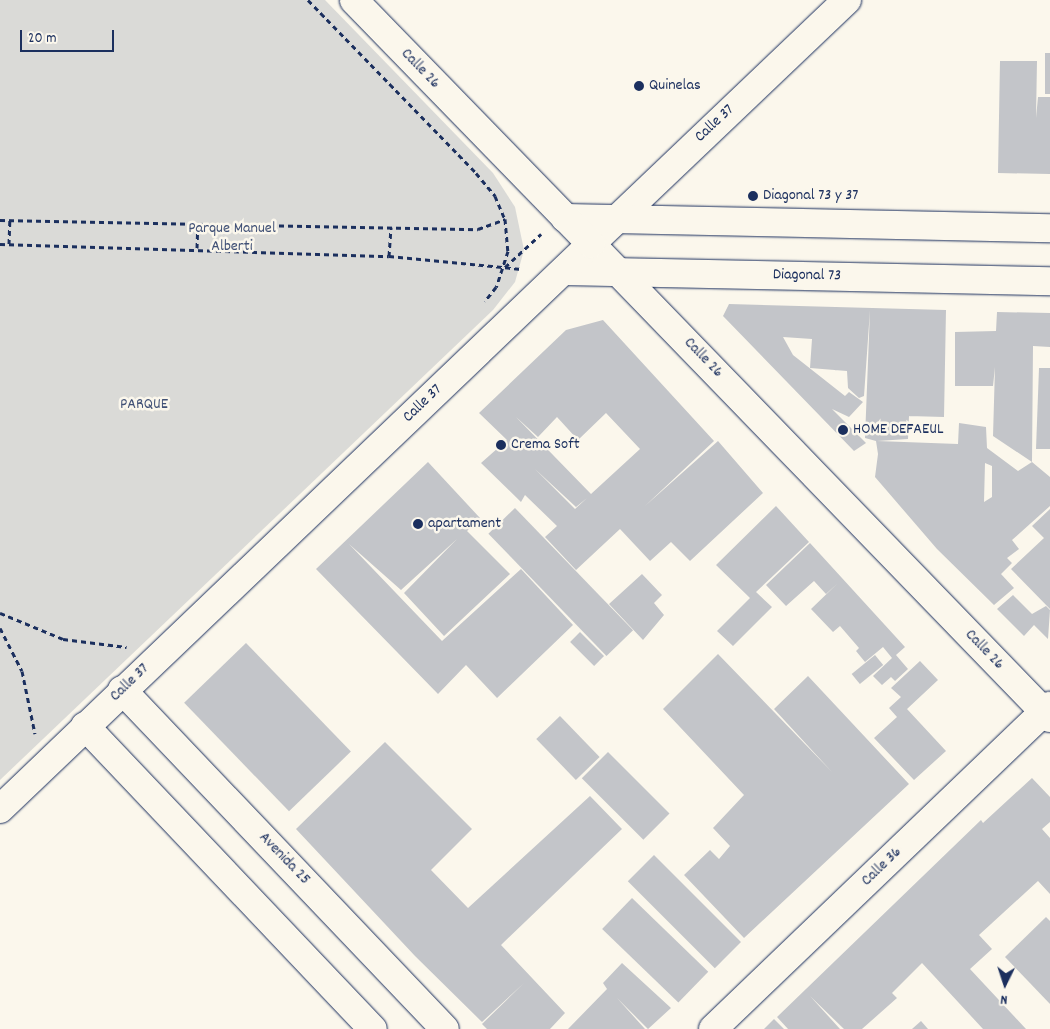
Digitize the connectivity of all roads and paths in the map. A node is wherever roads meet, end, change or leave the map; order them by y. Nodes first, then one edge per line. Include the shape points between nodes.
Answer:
1 (308, 0) edge
2 (354, 0) edge
3 (847, 0) edge
4 (565, 218) junction
5 (505, 219) junction
6 (617, 219) junction
7 (0, 220) edge
8 (10, 220) junction
9 (198, 223) junction
10 (391, 228) junction
11 (1050, 228) edge
12 (0, 244) edge
13 (9, 244) junction
14 (591, 244) junction
15 (197, 248) junction
16 (388, 256) junction
17 (505, 268) junction
18 (564, 271) junction
19 (619, 273) junction
20 (1050, 281) edge
21 (479, 307) dead end
22 (0, 613) edge
23 (0, 628) edge
24 (135, 640) dead end
25 (122, 690) junction
26 (1048, 712) edge
27 (85, 726) junction
28 (35, 737) dead end
29 (0, 809) edge
30 (373, 1029) edge
31 (445, 1029) edge
32 (713, 1029) edge

1 - 5 path via 476,172 495,196
2 - 4 main road, Calle 26
3 - 6 main road, Calle 37
4 - 6 main road
4 - 14 main road, Calle 26
4 - 17 path via 539,236
5 - 10 path via 478,229
5 - 17 path via 508,234
6 - 11 main road
6 - 14 main road, Calle 37
7 - 8 path
8 - 9 path
8 - 13 path
9 - 10 path
9 - 15 path
10 - 16 path
12 - 13 path
13 - 15 path
14 - 18 main road, Calle 37
14 - 19 main road, Calle 26
15 - 16 path
16 - 17 path
17 - 21 path via 496,287
18 - 19 main road, Diagonal 73
18 - 25 main road, Calle 37
19 - 20 main road, Diagonal 73
19 - 26 main road, Calle 26
22 - 24 path via 64,639 128,647
23 - 28 path via 22,671 31,702
25 - 27 main road, Calle 37
25 - 31 main road, Avenida 25
26 - 32 main road, Calle 36
27 - 29 main road, Calle 37
27 - 30 main road

